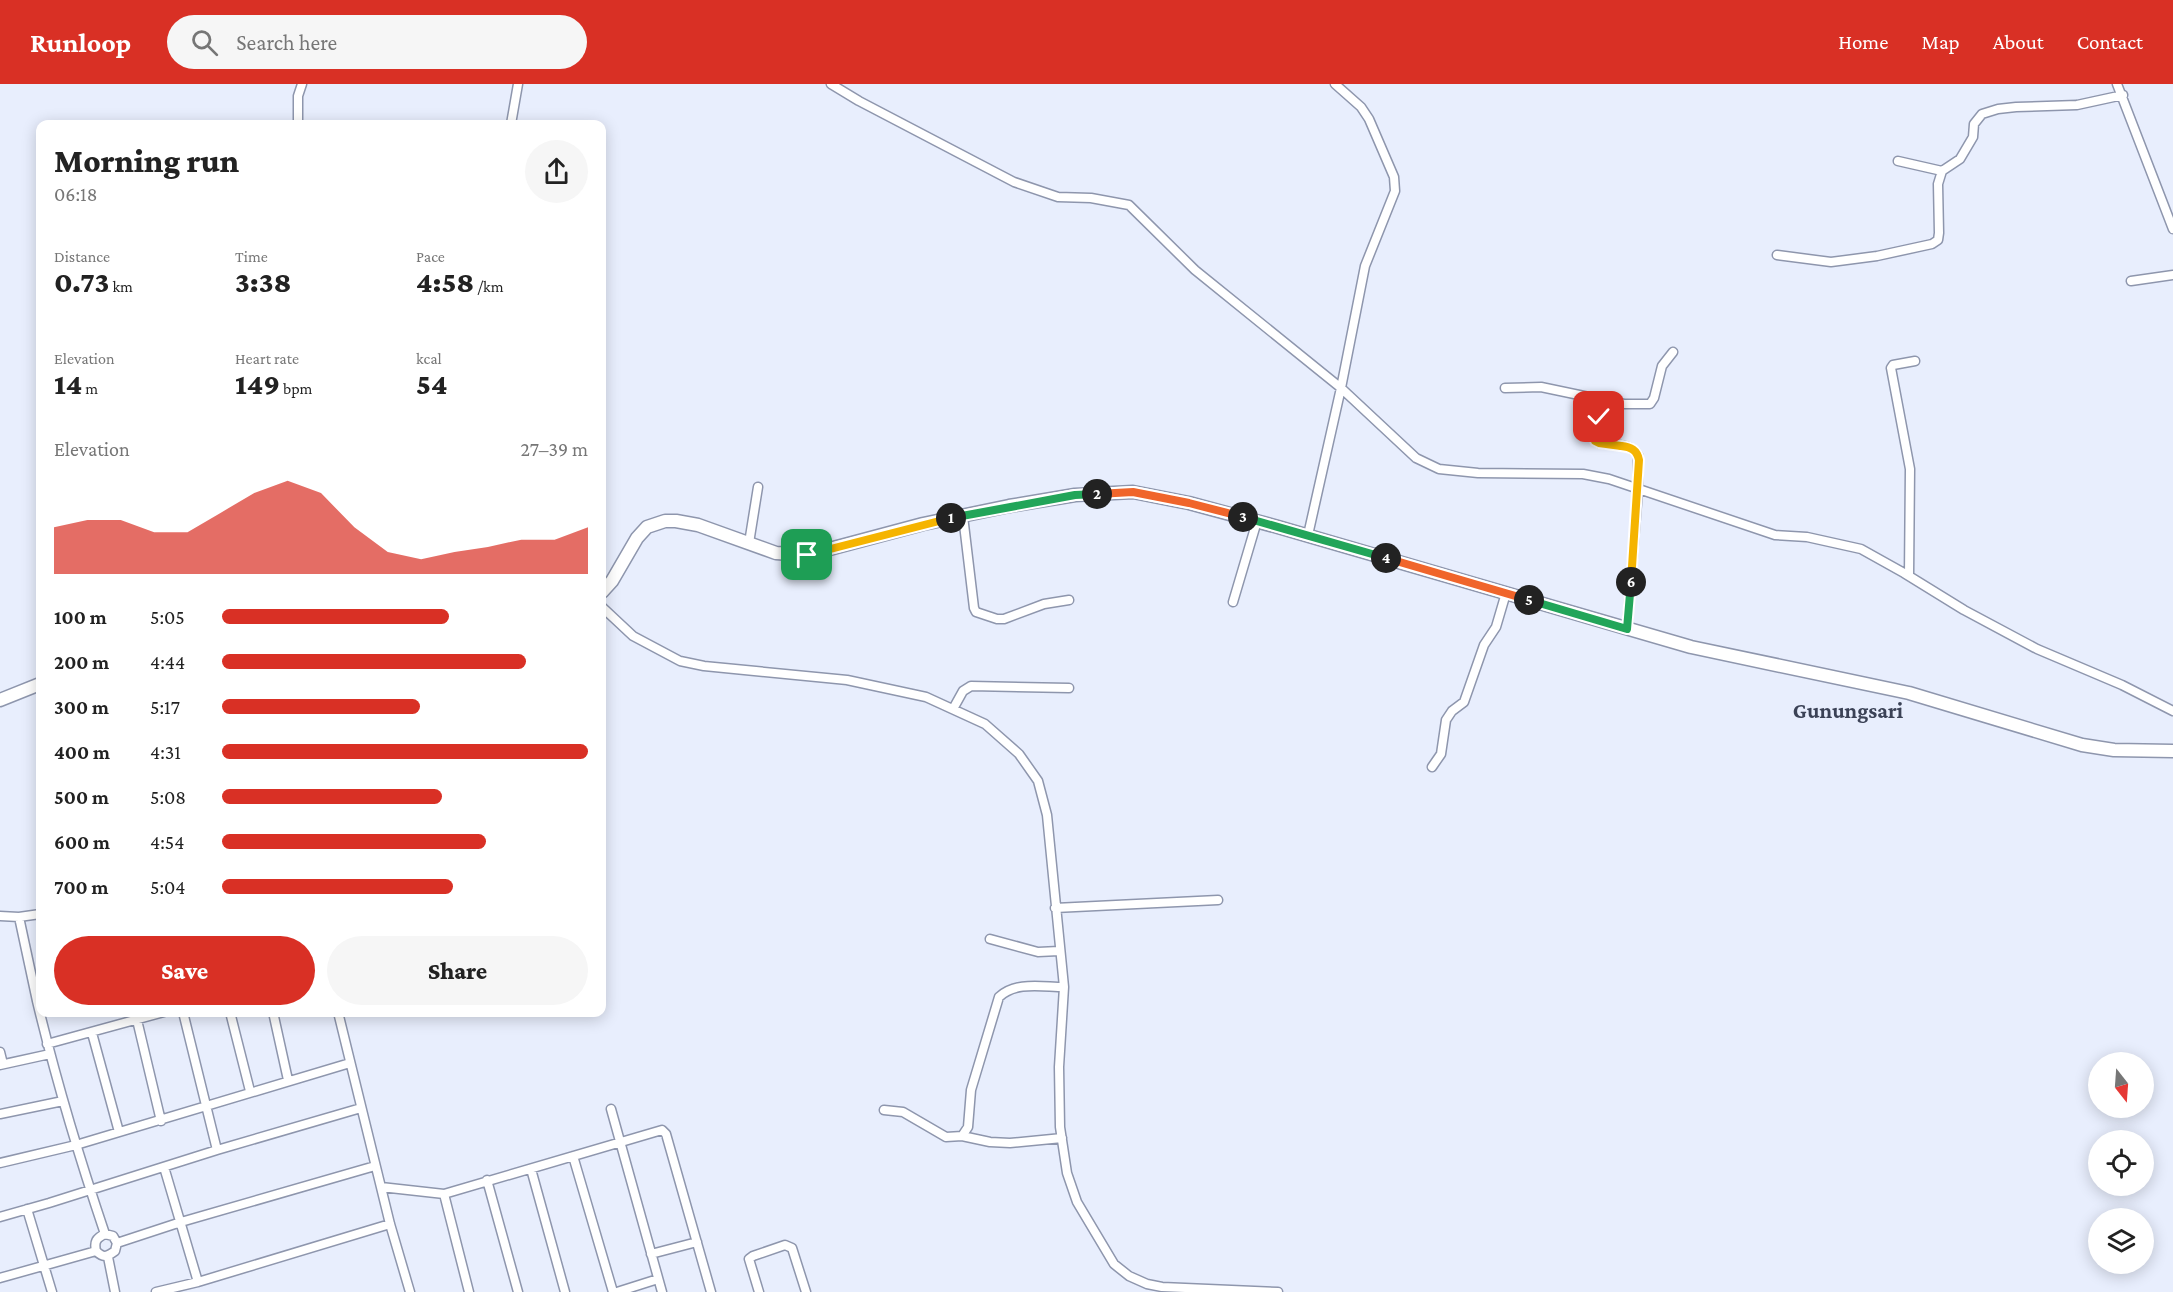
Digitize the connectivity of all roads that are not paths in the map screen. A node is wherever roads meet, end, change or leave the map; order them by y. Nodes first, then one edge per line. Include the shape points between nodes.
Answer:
1 (302, 84) edge
2 (518, 84) edge
3 (831, 84) edge
4 (1335, 84) edge
5 (2117, 84) edge
6 (2123, 95) junction
7 (298, 120) edge
8 (512, 120) edge
9 (1898, 161) dead end
10 (1942, 171) junction
11 (2173, 229) edge
12 (1777, 255) dead end
13 (2173, 275) edge
14 (2131, 281) dead end
15 (1673, 352) dead end
16 (1915, 361) dead end
17 (1341, 388) junction
18 (1505, 388) dead end
19 (1603, 400) junction
20 (758, 487) dead end
21 (1638, 490) junction
22 (1257, 521) junction
23 (964, 522) junction
24 (1308, 535) junction
25 (749, 543) junction
26 (1909, 576) junction
27 (606, 588) edge
28 (1506, 593) junction
29 (1069, 600) dead end
30 (1233, 602) dead end
31 (606, 611) edge
32 (1627, 629) junction
33 (36, 686) edge
34 (1069, 688) dead end
35 (0, 700) edge
36 (953, 710) junction
37 (2173, 711) edge
38 (2173, 751) edge
39 (1432, 767) dead end
40 (1218, 900) dead end
41 (1055, 908) junction
42 (36, 914) edge
43 (0, 916) edge
44 (19, 916) junction
45 (990, 939) dead end
46 (1059, 951) junction
47 (1064, 987) junction
48 (36, 988) edge
49 (42, 1017) edge
50 (147, 1017) edge
51 (184, 1017) edge
52 (231, 1017) edge
53 (274, 1017) edge
54 (339, 1017) edge
55 (137, 1020) junction
56 (92, 1033) junction
57 (48, 1044) junction
58 (0, 1052) edge
59 (50, 1054) junction
60 (350, 1062) junction
61 (1, 1065) edge
62 (288, 1080) junction
63 (250, 1091) junction
64 (63, 1101) junction
65 (206, 1108) junction
66 (361, 1108) junction
67 (611, 1109) dead end
68 (884, 1110) dead end
69 (0, 1114) edge
70 (160, 1120) junction
71 (119, 1132) junction
72 (962, 1136) junction
73 (1062, 1138) junction
74 (620, 1142) junction
75 (76, 1145) junction
76 (217, 1150) junction
77 (573, 1156) junction
78 (0, 1163) edge
79 (375, 1166) junction
80 (164, 1167) junction
81 (531, 1169) junction
82 (487, 1180) junction
83 (381, 1187) junction
84 (90, 1191) junction
85 (444, 1194) junction
86 (27, 1209) junction
87 (0, 1216) edge
88 (181, 1222) junction
89 (390, 1224) junction
90 (105, 1234) junction
91 (697, 1242) junction
92 (117, 1243) junction
93 (96, 1251) junction
94 (651, 1254) junction
95 (108, 1257) junction
96 (44, 1266) junction
97 (0, 1278) edge
98 (658, 1279) junction
99 (198, 1282) junction
100 (1147, 1288) edge
101 (52, 1292) edge
102 (115, 1292) edge
103 (156, 1292) edge
104 (410, 1292) edge
105 (469, 1292) edge
106 (518, 1292) edge
107 (565, 1292) edge
108 (615, 1292) edge
109 (662, 1292) edge
110 (711, 1292) edge
111 (759, 1292) edge
112 (806, 1292) edge
113 (1278, 1292) edge

1 - 7 street
2 - 8 street
3 - 17 street via 1014,182 1058,197 1129,205 1195,270
4 - 17 street via 1365,112 1395,184 1393,199 1365,266
5 - 6 street
6 - 10 street via 2078,105 2016,107 1982,114 1960,159
6 - 11 street
9 - 10 street
10 - 12 street via 1938,184 1938,240 1932,244 1831,262
13 - 14 street
15 - 19 street via 1662,366 1650,404
16 - 26 street via 1890,368 1910,469
17 - 21 street via 1416,458 1439,469 1582,474
17 - 24 street
18 - 19 street via 1541,387
19 - 21 street via 1595,441 1636,451
20 - 25 street
21 - 26 street via 1775,535 1807,537 1861,549
21 - 32 street
22 - 23 street via 1133,492 1075,495
22 - 24 street
22 - 30 street
23 - 25 street via 923,524 807,555 776,553
23 - 29 street via 976,612 1001,619
24 - 28 street
25 - 27 street via 698,525 665,521 647,527 637,538
26 - 37 street via 2037,649
28 - 32 street
28 - 39 street via 1464,702 1446,720 1441,754
31 - 36 street via 633,636 680,661 847,680 926,697
32 - 38 street via 1691,647 1909,693 2082,745
33 - 35 street
34 - 36 street via 971,686 963,691
36 - 41 street via 984,724 1019,754 1038,781 1047,815
40 - 41 street
41 - 46 street
42 - 44 street
43 - 44 street
44 - 48 street
45 - 46 street via 1038,952
46 - 47 street
47 - 72 street via 1019,986 999,997 971,1090 968,1127
47 - 73 street via 1059,1067
49 - 57 street
50 - 55 street
51 - 65 street
52 - 63 street
53 - 62 street
54 - 60 street
55 - 56 street
55 - 70 street
56 - 57 street
56 - 71 street
57 - 59 street
58 - 61 street
59 - 61 street
59 - 64 street
60 - 62 street
60 - 66 street
62 - 63 street
63 - 65 street
64 - 69 street
64 - 75 street
65 - 70 street
65 - 76 street
66 - 76 street
66 - 79 street
67 - 74 street
68 - 72 street via 903,1112 946,1137
70 - 71 street
71 - 75 street
72 - 73 street via 990,1143
73 - 100 street via 1067,1173 1077,1202 1114,1264
74 - 77 street
74 - 91 street via 658,1130 665,1132
74 - 94 street
75 - 78 street
75 - 84 street
76 - 80 street
77 - 81 street
77 - 108 street
79 - 83 street
79 - 88 street
80 - 84 street
80 - 88 street
81 - 82 street
81 - 107 street
82 - 85 street
82 - 106 street
83 - 85 street
83 - 89 street
84 - 86 street
84 - 90 street
85 - 105 street
86 - 87 street
86 - 96 street
88 - 92 street
88 - 99 street
89 - 99 street
89 - 104 street
90 - 92 street
90 - 93 street via 94,1244
91 - 94 street
91 - 110 street
92 - 95 street
93 - 95 street
93 - 96 street
94 - 98 street
95 - 102 street
96 - 97 street
96 - 101 street
98 - 108 street
98 - 109 street
99 - 103 street
100 - 113 street
111 - 112 street via 749,1259 785,1245 792,1248

